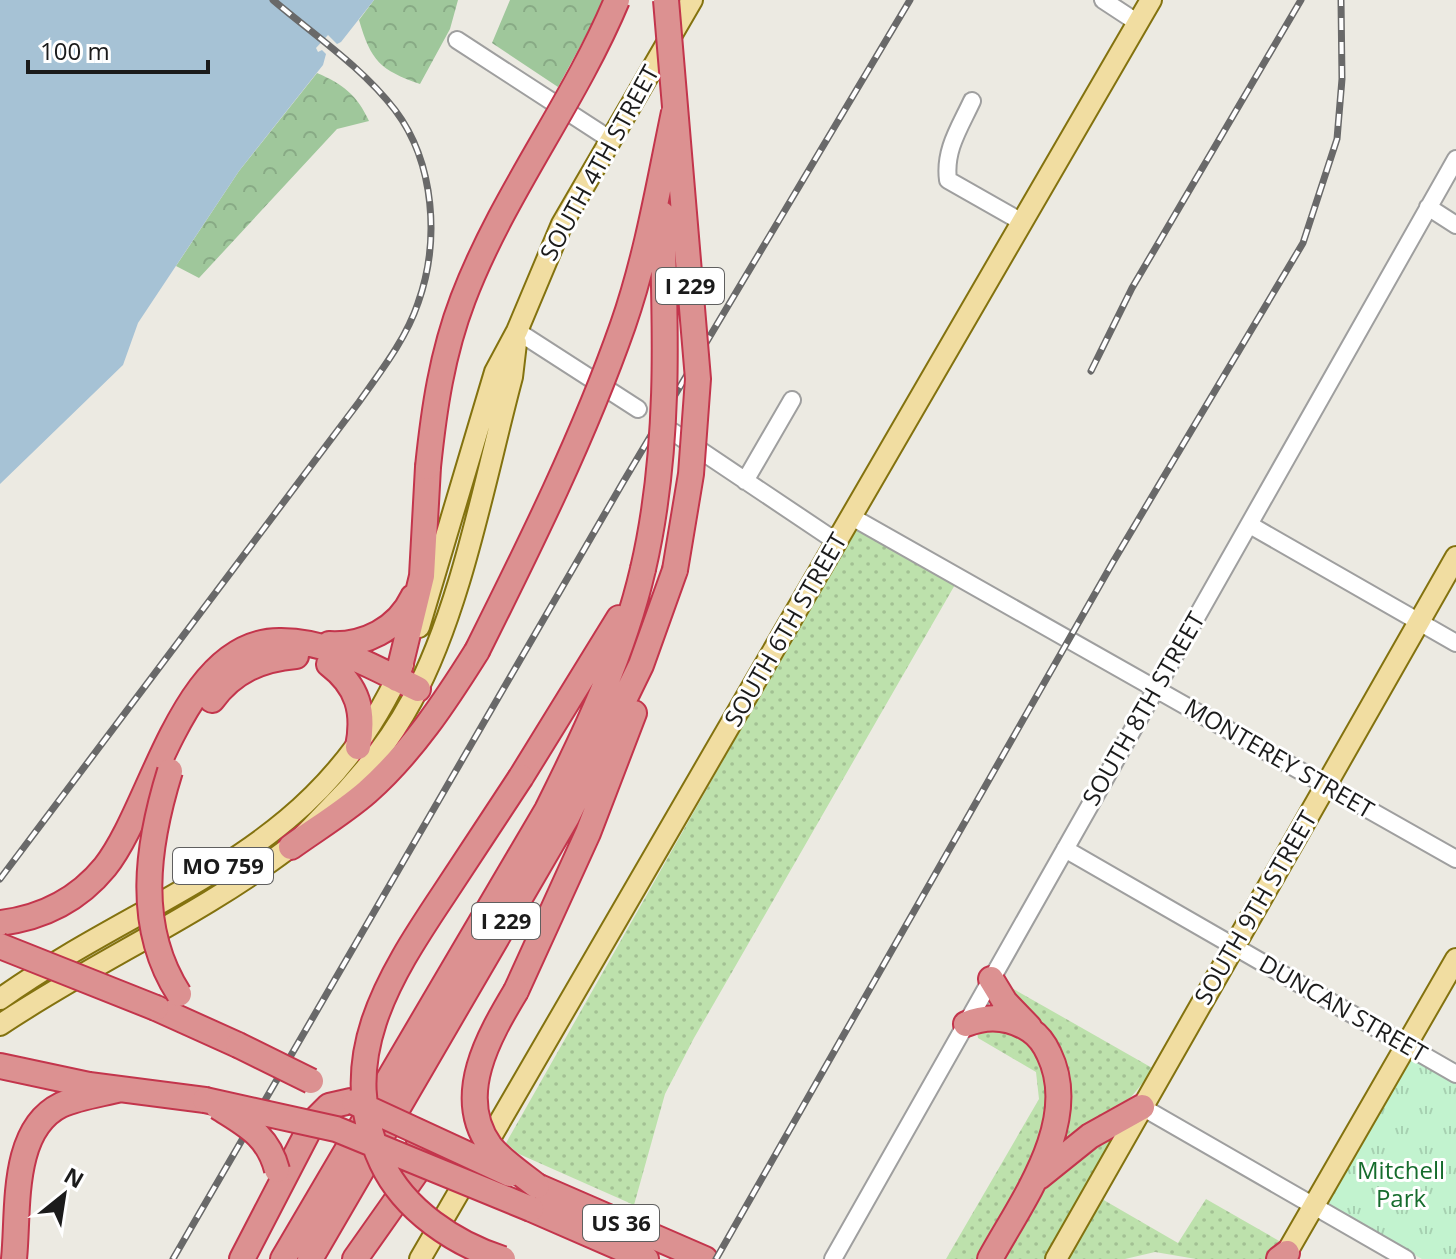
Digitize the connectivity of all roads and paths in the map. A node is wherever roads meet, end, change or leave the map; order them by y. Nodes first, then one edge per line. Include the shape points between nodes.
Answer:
1 (617, 0) edge
2 (653, 0) edge
3 (666, 0) edge
4 (692, 0) edge
5 (1103, 0) edge
6 (1151, 0) edge
7 (1138, 23) junction
8 (457, 40) dead end
9 (972, 101) dead end
10 (674, 112) junction
11 (611, 140) junction
12 (1456, 159) edge
13 (1428, 207) junction
14 (1022, 222) junction
15 (1456, 225) edge
16 (517, 331) junction
17 (792, 400) dead end
18 (638, 409) dead end
19 (673, 432) dead end
20 (745, 481) junction
21 (852, 517) junction
22 (1250, 525) junction
23 (837, 542) junction
24 (1456, 557) edge
25 (643, 569) junction
26 (675, 570) junction
27 (422, 576) junction
28 (1419, 622) junction
29 (309, 643) junction
30 (1456, 643) edge
31 (329, 664) junction
32 (1156, 688) junction
33 (404, 690) junction
34 (358, 747) junction
35 (163, 768) junction
36 (1325, 785) junction
37 (291, 847) junction
38 (1065, 849) junction
39 (1456, 859) edge
40 (0, 923) edge
41 (0, 946) edge
42 (1234, 948) junction
43 (1456, 959) edge
44 (991, 979) junction
45 (0, 999) edge
46 (966, 1024) junction
47 (0, 1025) edge
48 (1033, 1032) junction
49 (232, 1042) junction
50 (1407, 1045) junction
51 (0, 1066) edge
52 (1456, 1074) edge
53 (121, 1089) junction
54 (205, 1100) junction
55 (351, 1101) junction
56 (1142, 1107) junction
57 (313, 1122) junction
58 (418, 1132) junction
59 (422, 1164) junction
60 (279, 1178) junction
61 (1027, 1191) junction
62 (534, 1198) junction
63 (1314, 1207) junction
64 (0, 1219) edge
65 (0, 1251) edge
66 (1283, 1257) edge
67 (14, 1259) edge
68 (242, 1259) edge
69 (283, 1259) edge
70 (310, 1259) edge
71 (355, 1259) edge
72 (420, 1259) edge
73 (503, 1259) edge
74 (646, 1259) edge
75 (705, 1259) edge
76 (833, 1259) edge
77 (990, 1259) edge
78 (1056, 1259) edge
79 (1406, 1259) edge

1 - 27 highway, bridge via 462,301 440,375
2 - 25 highway, I 229, bridge via 665,293 663,451
3 - 10 highway, I 229, bridge
4 - 11 main road, SOUTH 4TH STREET
5 - 7 street
6 - 7 main road, SOUTH 6TH STREET
7 - 14 main road, SOUTH 6TH STREET
8 - 11 street
9 - 14 street via 952,139 948,180
10 - 26 highway, I 229, bridge via 698,379 691,474
10 - 37 highway, bridge via 641,268 623,326 520,566 477,651 395,765
11 - 16 main road, SOUTH 4TH STREET via 556,236
12 - 13 street, SOUTH 8TH STREET
13 - 15 street
13 - 22 street, SOUTH 8TH STREET
14 - 21 main road, SOUTH 6TH STREET
16 - 18 street
16 - 33 main road, SOUTH 4TH STREET via 495,372
17 - 20 street
19 - 20 street
20 - 23 street
21 - 23 main road, SOUTH 6TH STREET
21 - 32 street, MONTEREY STREET
22 - 28 street
22 - 32 street, SOUTH 8TH STREET
23 - 72 main road, SOUTH 6TH STREET
24 - 28 main road, SOUTH 9TH STREET
25 - 69 highway, I 229 via 617,660 547,810
25 - 73 highway, bridge via 599,653 388,983 366,1047 368,1124 389,1178 445,1232
26 - 62 highway, bridge via 651,664 604,792 544,935 481,1062 474,1110 492,1149
26 - 70 highway, I 229 via 641,665 567,817
27 - 29 highway via 408,607 371,638 347,645
27 - 33 highway
28 - 30 street
28 - 36 main road, SOUTH 9TH STREET
29 - 33 highway via 351,656
29 - 35 highway via 278,640 234,655 196,697
31 - 33 highway
31 - 34 highway via 347,677 359,701
31 - 35 highway via 299,655 244,669 219,691
32 - 36 street, MONTEREY STREET
32 - 38 street, SOUTH 8TH STREET
33 - 34 main road, MO 759
33 - 37 main road via 381,750
34 - 45 main road, MO 759 via 308,803 238,858
35 - 40 highway via 119,845 87,887 42,914
35 - 49 highway, bridge via 149,916 162,965 179,994
36 - 39 street, MONTEREY STREET
36 - 42 main road, SOUTH 9TH STREET
37 - 47 main road, MO 759 via 232,888
38 - 42 street, DUNCAN STREET
38 - 44 street, SOUTH 8TH STREET
41 - 49 highway, US 36, bridge
42 - 50 street, DUNCAN STREET
42 - 56 main road, SOUTH 9TH STREET
43 - 50 main road
44 - 46 street, SOUTH 8TH STREET
44 - 48 highway
46 - 48 highway via 996,1018
46 - 76 street, SOUTH 8TH STREET
48 - 61 highway via 1052,1060 1059,1092 1051,1139
49 - 55 highway, US 36, bridge
50 - 52 street, DUNCAN STREET
50 - 63 main road
51 - 53 highway, US 36
53 - 54 highway, US 36
53 - 67 highway via 62,1105 28,1140
54 - 57 highway, US 36, bridge
54 - 60 highway, bridge via 252,1127 272,1150
55 - 57 highway via 329,1106
55 - 58 highway, US 36, bridge
56 - 61 highway via 1071,1149
56 - 63 street
56 - 78 main road, SOUTH 9TH STREET
57 - 59 highway, US 36, bridge
57 - 60 highway
58 - 59 highway
58 - 62 highway, US 36, bridge
59 - 62 highway, US 36, bridge
59 - 71 highway
60 - 68 highway
61 - 77 highway
62 - 74 highway, US 36
62 - 75 highway, US 36
63 - 66 main road
63 - 79 street
64 - 65 highway

